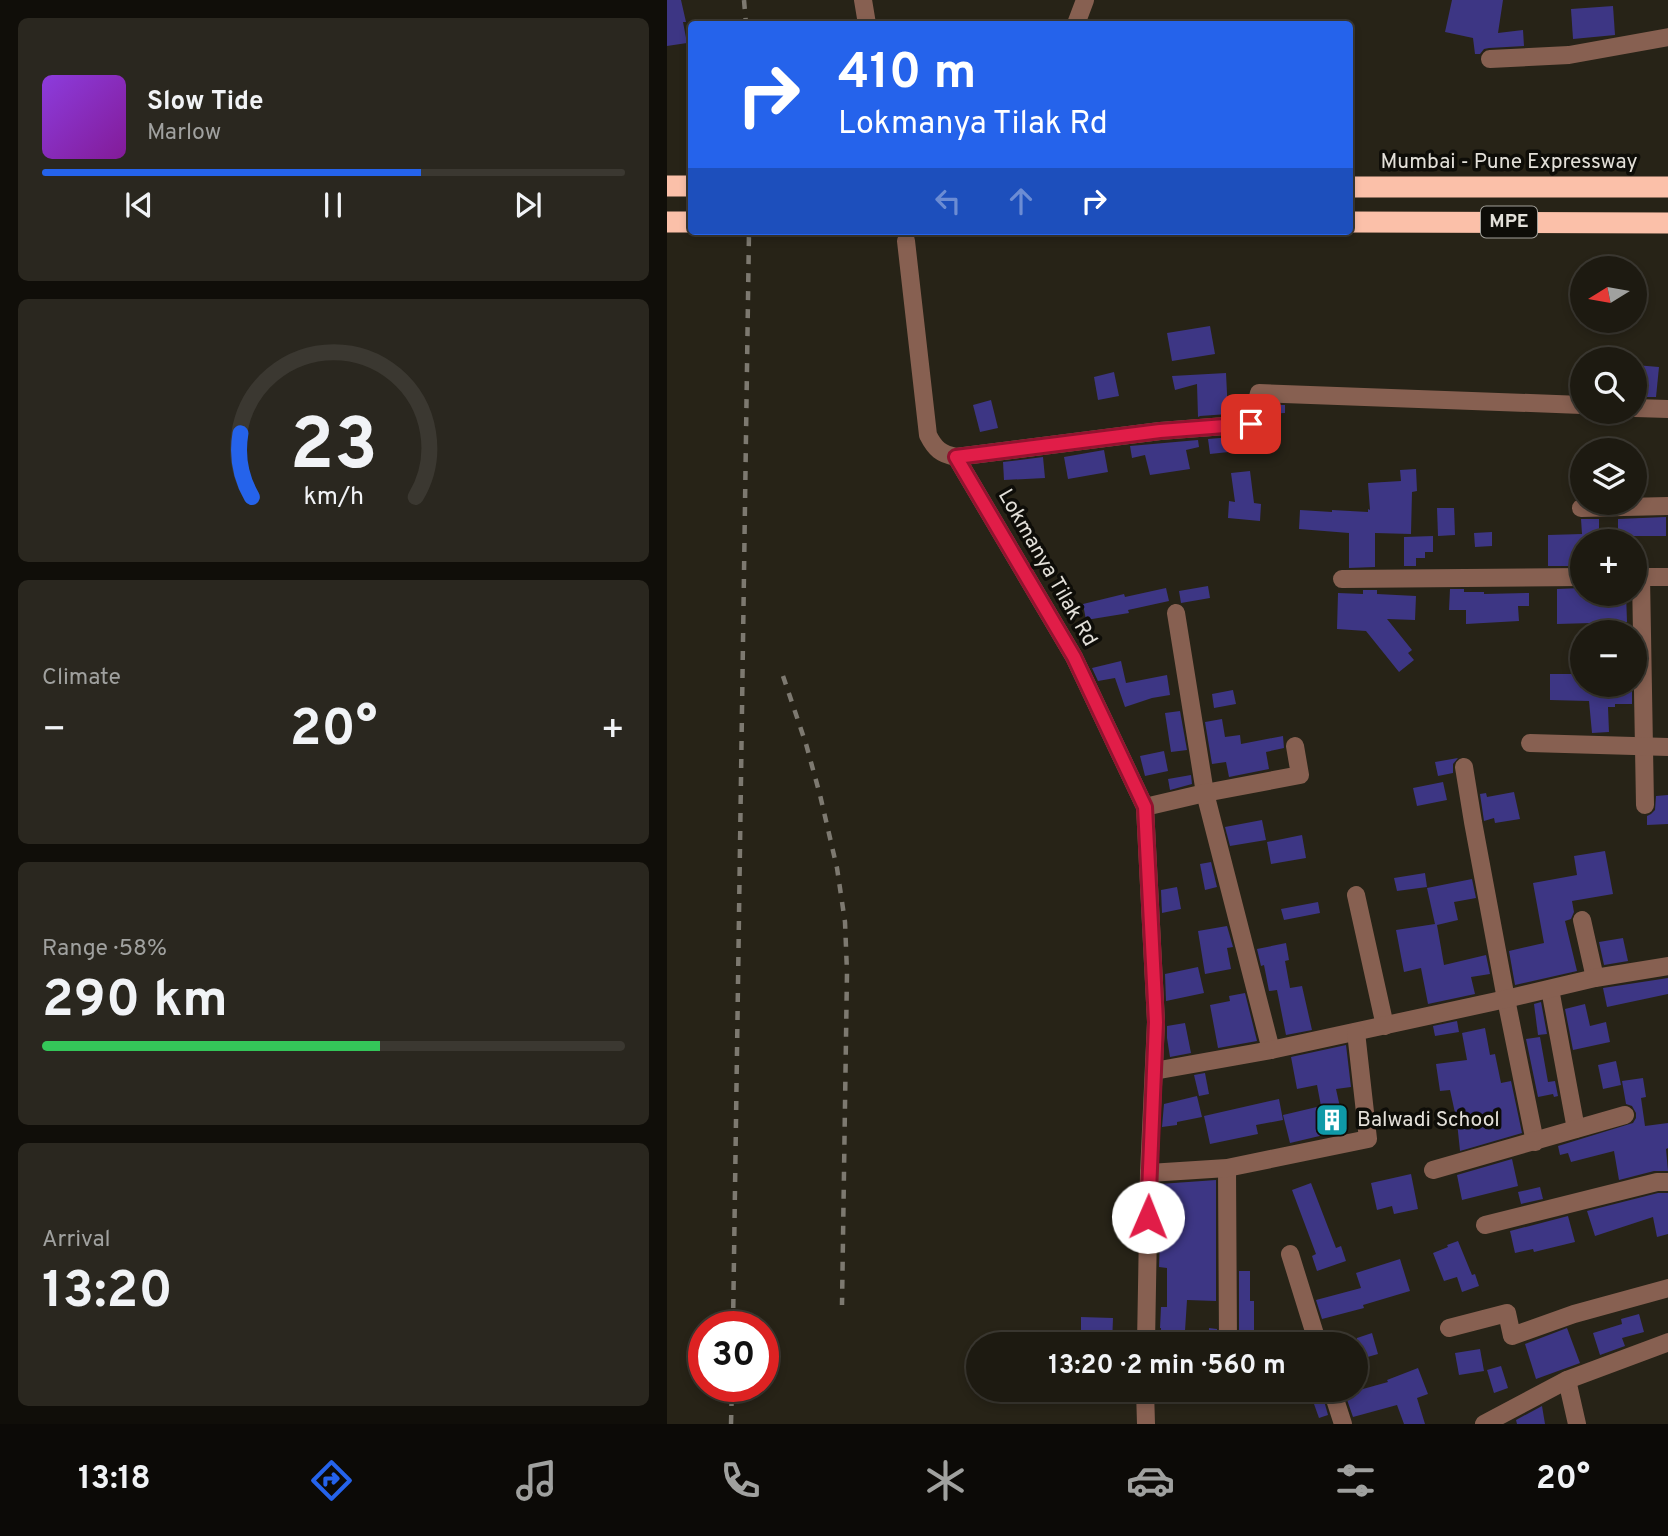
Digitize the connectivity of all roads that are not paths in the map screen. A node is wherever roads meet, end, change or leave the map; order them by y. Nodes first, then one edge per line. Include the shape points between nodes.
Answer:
1 (864, 0) edge
2 (1085, 0) edge
3 (867, 21) edge
4 (1077, 21) edge
5 (1668, 37) edge
6 (1490, 59) dead end
7 (1353, 187) edge
8 (1668, 187) edge
9 (1353, 222) edge
10 (1668, 223) edge
11 (906, 241) dead end
12 (1570, 405) edge
13 (1647, 408) edge
14 (1668, 409) edge
15 (956, 457) junction
16 (1647, 506) edge
17 (1668, 506) edge
18 (1647, 577) edge
19 (1668, 577) edge
20 (1570, 578) edge
21 (1342, 579) dead end
22 (1639, 606) edge
23 (1176, 613) dead end
24 (1530, 743) dead end
25 (1295, 746) dead end
26 (1644, 746) junction
27 (1668, 747) edge
28 (1464, 767) dead end
29 (1205, 793) junction
30 (1645, 805) dead end
31 (1145, 807) junction
32 (1356, 895) dead end
33 (1582, 920) dead end
34 (1668, 966) edge
35 (1595, 978) junction
36 (1550, 989) junction
37 (1506, 999) junction
38 (1385, 1026) junction
39 (1355, 1032) junction
40 (1271, 1050) junction
41 (1154, 1071) junction
42 (1625, 1115) dead end
43 (1576, 1129) junction
44 (1535, 1142) junction
45 (1228, 1168) junction
46 (1433, 1170) dead end
47 (1149, 1172) junction
48 (1668, 1182) edge
49 (1485, 1225) dead end
50 (1290, 1254) dead end
51 (1668, 1288) edge
52 (1449, 1328) dead end
53 (1146, 1332) edge
54 (1228, 1332) edge
55 (1314, 1332) edge
56 (1668, 1342) edge
57 (1567, 1380) junction
58 (1145, 1402) edge
59 (1336, 1402) edge
60 (1145, 1424) edge
61 (1343, 1424) edge
62 (1484, 1424) edge
63 (1577, 1424) edge

1 - 3 street
2 - 4 street
5 - 6 street via 1569,55
7 - 8 highway, Mumbai - Pune Expressway / MPE
9 - 10 highway, MPE
11 - 15 street via 928,435 934,448
12 - 15 street via 1259,393 1251,424
13 - 14 street
15 - 31 street, Lokmanya Tilak Rd via 1074,657
16 - 17 street
18 - 19 street
20 - 21 street
22 - 26 street
23 - 29 street
24 - 26 street
25 - 29 street via 1300,775
26 - 27 street
26 - 30 street
28 - 37 street
29 - 31 street
29 - 40 street
31 - 41 street, Lokmanya Tilak Rd via 1156,1022
32 - 38 street
33 - 35 street
34 - 35 street
35 - 36 street
36 - 37 street
36 - 43 street
37 - 38 street
37 - 44 street
38 - 39 street
39 - 40 street
39 - 45 street via 1368,1139
40 - 41 street
41 - 47 street, Lokmanya Tilak Rd
42 - 43 street
43 - 44 street
44 - 46 street
45 - 47 street
45 - 54 street
47 - 53 street, Lokmanya Tilak Rd
48 - 49 street
50 - 55 street
51 - 52 street via 1512,1336 1507,1313
56 - 57 street
57 - 62 street
57 - 63 street
58 - 60 street
59 - 61 street

